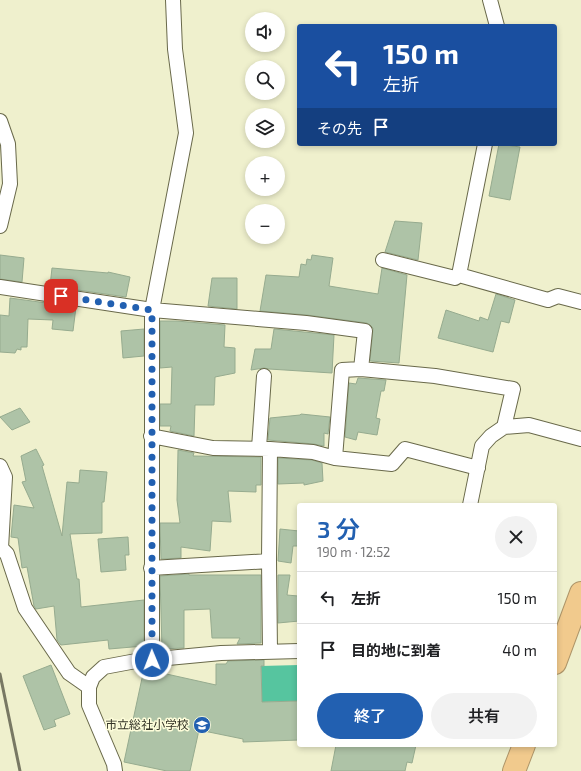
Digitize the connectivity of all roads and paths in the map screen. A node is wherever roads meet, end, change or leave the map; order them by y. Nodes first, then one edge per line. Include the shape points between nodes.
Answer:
1 (173, 0) edge
2 (490, 0) edge
3 (496, 24) edge
4 (0, 121) edge
5 (485, 146) edge
6 (0, 226) edge
7 (383, 260) dead end
8 (459, 275) junction
9 (0, 287) edge
10 (581, 302) edge
11 (152, 310) junction
12 (361, 369) junction
13 (264, 376) dead end
14 (504, 427) junction
15 (151, 436) junction
16 (581, 439) edge
17 (264, 448) junction
18 (335, 458) junction
19 (0, 466) edge
20 (478, 468) junction
21 (470, 503) edge
22 (1, 548) edge
23 (269, 561) junction
24 (151, 568) junction
25 (581, 593) edge
26 (297, 651) edge
27 (270, 652) junction
28 (557, 657) edge
29 (152, 660) junction
30 (89, 687) junction
31 (523, 747) edge
32 (115, 771) edge
33 (514, 771) edge

1 - 11 street via 175,49 186,133
2 - 3 street
4 - 6 street via 8,144 10,184
5 - 8 street
7 - 8 street via 455,278
8 - 10 street via 548,300 558,296
9 - 11 street
11 - 12 street via 365,330
11 - 15 street
12 - 14 street via 436,376 513,389
12 - 18 street via 342,370
13 - 17 street
14 - 16 street via 529,425
14 - 20 street via 482,446
15 - 17 street via 213,448
15 - 24 street
17 - 18 street via 313,452
17 - 23 street
18 - 20 street via 392,464 405,448
19 - 22 street via 5,477
20 - 21 street
22 - 30 street via 7,554 25,608 69,673
23 - 24 street
23 - 27 street
24 - 29 street
25 - 28 highway
26 - 27 street
27 - 29 street via 221,653
29 - 30 street via 104,667 93,677
30 - 32 street via 89,705
31 - 33 highway

